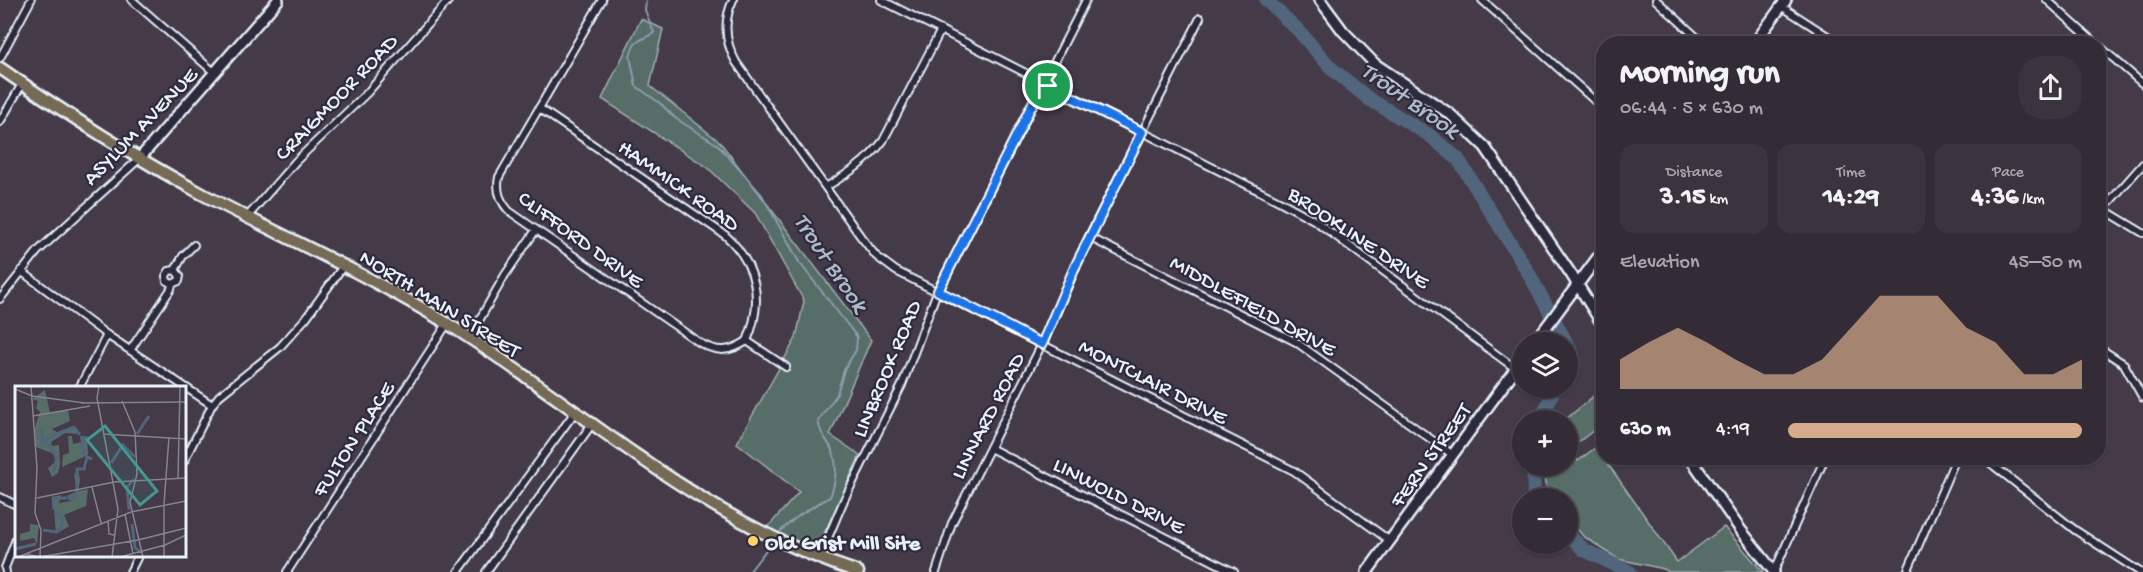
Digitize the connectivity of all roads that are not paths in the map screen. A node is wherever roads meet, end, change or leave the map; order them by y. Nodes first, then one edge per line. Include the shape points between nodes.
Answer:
1 (31, 0) edge
2 (132, 0) edge
3 (278, 0) edge
4 (449, 0) edge
5 (602, 0) edge
6 (733, 0) edge
7 (881, 0) edge
8 (1086, 0) edge
9 (1320, 0) edge
10 (1482, 0) edge
11 (1656, 0) edge
12 (2047, 0) edge
13 (1784, 3) edge
14 (1200, 18) dead end
15 (940, 30) junction
16 (1695, 36) edge
17 (1760, 36) edge
18 (1829, 36) edge
19 (2089, 36) edge
20 (2106, 51) edge
21 (0, 58) edge
22 (0, 68) edge
23 (216, 72) junction
24 (1043, 83) junction
25 (22, 84) junction
26 (2143, 84) edge
27 (1596, 102) edge
28 (539, 108) junction
29 (0, 122) edge
30 (1142, 132) junction
31 (139, 159) junction
32 (2143, 164) edge
33 (826, 187) junction
34 (2106, 202) edge
35 (2106, 210) edge
36 (248, 216) junction
37 (536, 231) junction
38 (2143, 233) edge
39 (1089, 237) junction
40 (194, 245) dead end
41 (1596, 260) edge
42 (344, 265) junction
43 (21, 271) junction
44 (1577, 285) junction
45 (938, 291) junction
46 (0, 299) edge
47 (1596, 315) edge
48 (447, 324) junction
49 (1542, 332) edge
50 (107, 335) junction
51 (469, 338) junction
52 (747, 340) junction
53 (1042, 344) junction
54 (131, 349) junction
55 (2106, 352) edge
56 (1512, 366) edge
57 (786, 367) dead end
58 (1512, 374) edge
59 (80, 386) edge
60 (185, 386) edge
61 (186, 387) edge
62 (2143, 398) edge
63 (212, 405) junction
64 (575, 412) junction
65 (592, 424) junction
66 (990, 448) junction
67 (1453, 454) junction
68 (186, 457) edge
69 (1695, 465) edge
70 (1822, 465) edge
71 (1953, 465) edge
72 (1993, 465) edge
73 (0, 497) edge
74 (15, 504) edge
75 (1390, 541) junction
76 (15, 542) edge
77 (137, 557) edge
78 (819, 559) junction
79 (829, 567) edge
80 (6, 572) edge
81 (130, 572) edge
82 (286, 572) edge
83 (458, 572) edge
84 (486, 572) edge
85 (858, 572) edge
86 (936, 572) edge
87 (1234, 572) edge
88 (1367, 572) edge
89 (1774, 572) edge
90 (1907, 572) edge
91 (2140, 572) edge

1 - 21 street
2 - 23 street
3 - 23 main road, ASYLUM AVENUE
4 - 36 street, CRAIGMOOR ROAD via 367,93 296,161
5 - 28 street, CLIFFORD DRIVE
6 - 33 street, MONTCLAIR DRIVE via 726,27 732,56
7 - 15 street
8 - 24 street, LINBROOK ROAD
9 - 44 main road via 1375,64 1438,105 1475,136 1494,158
10 - 27 street
11 - 16 street
12 - 19 street
13 - 17 main road
13 - 18 street
14 - 30 street, LINNARD ROAD
15 - 24 street
15 - 33 street via 883,141 862,163
20 - 26 street
22 - 25 main road, NORTH MAIN STREET
23 - 31 main road, ASYLUM AVENUE
24 - 30 street
24 - 45 street, LINBROOK ROAD
25 - 29 street
25 - 31 main road, NORTH MAIN STREET
28 - 37 street, CLIFFORD DRIVE via 497,185 502,203
28 - 52 street, HAMMICK ROAD via 736,246 752,271 757,295 755,318
30 - 39 street, LINNARD ROAD
30 - 56 street, BROOKLINE DRIVE via 1314,220
31 - 36 main road, NORTH MAIN STREET
31 - 43 street, ASYLUM AVENUE
32 - 34 street
33 - 45 street, MONTCLAIR DRIVE via 881,260
35 - 38 street
36 - 42 main road, NORTH MAIN STREET
37 - 51 street
37 - 52 street, CLIFFORD DRIVE via 709,348 730,350
39 - 53 street, LINNARD ROAD
39 - 67 street, MIDDLEFIELD DRIVE via 1296,342
40 - 54 street via 175,270 180,279 172,284
41 - 44 main road
42 - 48 main road, NORTH MAIN STREET
42 - 63 street via 287,340
43 - 46 street, ASYLUM AVENUE
43 - 50 street
44 - 47 main road
44 - 49 main road
45 - 53 street, MONTCLAIR DRIVE
45 - 78 street, LINBROOK ROAD via 902,385
48 - 51 main road, NORTH MAIN STREET
48 - 82 street, FULTON PLACE
50 - 54 street
50 - 59 street
51 - 64 main road, NORTH MAIN STREET
52 - 57 street
53 - 66 street, LINNARD ROAD
53 - 75 street, MONTCLAIR DRIVE via 1293,471
54 - 60 street
55 - 62 street via 2124,364
58 - 67 main road, FERN STREET
61 - 63 street
63 - 68 street
64 - 65 main road, NORTH MAIN STREET
64 - 83 street
65 - 78 main road, NORTH MAIN STREET via 696,496
65 - 84 street
66 - 86 street, LINNARD ROAD via 952,523
66 - 87 street, LINWOLD DRIVE
67 - 75 main road, FERN STREET
69 - 89 main road
70 - 89 street
71 - 90 street
72 - 91 street via 2074,530
73 - 74 street
75 - 88 main road, FERN STREET
76 - 80 street
77 - 81 street
78 - 79 main road, NORTH MAIN STREET
79 - 85 main road, NORTH MAIN STREET

